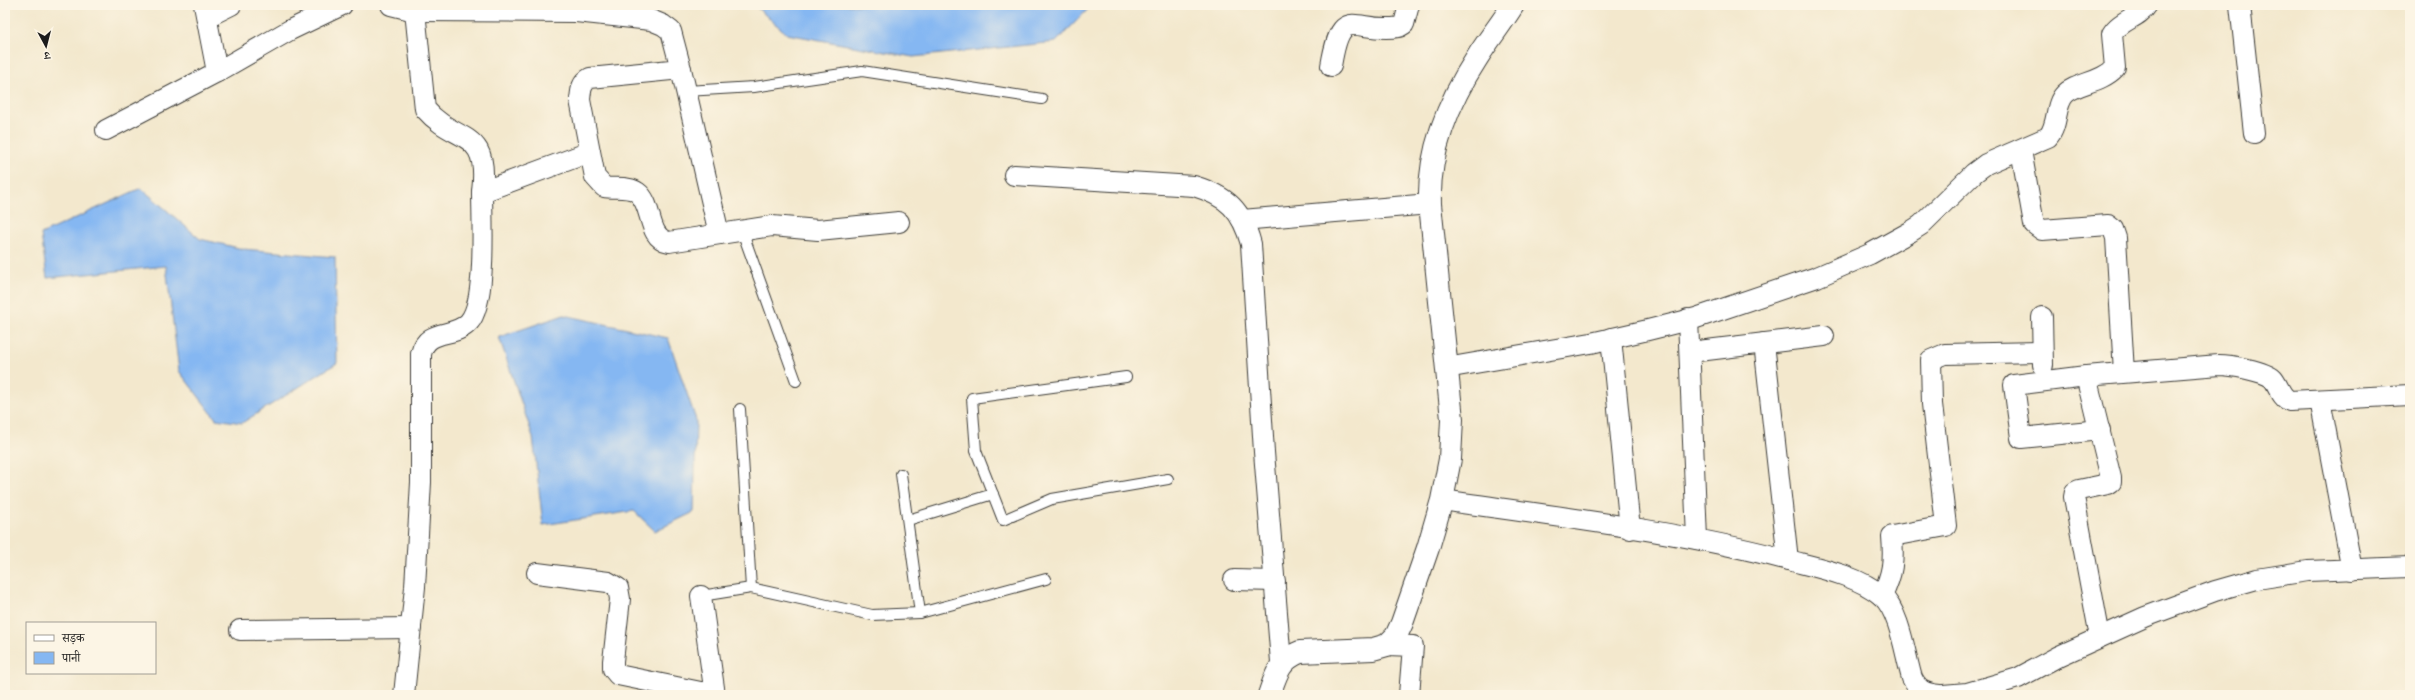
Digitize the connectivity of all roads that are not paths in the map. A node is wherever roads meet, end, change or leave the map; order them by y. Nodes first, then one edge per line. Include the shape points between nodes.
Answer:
1 (231, 5) edge
2 (342, 5) edge
3 (391, 5) edge
4 (1409, 5) edge
5 (1513, 5) edge
6 (2148, 5) edge
7 (2240, 5) edge
8 (577, 9) edge
9 (205, 11) edge
10 (415, 11) junction
11 (1331, 66) dead end
12 (682, 69) junction
13 (217, 72) junction
14 (686, 91) junction
15 (1042, 99) dead end
16 (106, 130) dead end
17 (2254, 133) dead end
18 (2021, 150) junction
19 (590, 152) junction
20 (1014, 175) dead end
21 (482, 192) junction
22 (1430, 204) junction
23 (1242, 220) junction
24 (899, 222) dead end
25 (742, 231) junction
26 (719, 234) junction
27 (2042, 317) dead end
28 (1688, 320) junction
29 (1824, 336) dead end
30 (1611, 338) junction
31 (1764, 343) junction
32 (1690, 352) junction
33 (2042, 352) junction
34 (1446, 368) junction
35 (2124, 372) junction
36 (2086, 376) junction
37 (1126, 378) dead end
38 (796, 380) dead end
39 (2043, 381) junction
40 (2410, 395) edge
41 (2320, 400) junction
42 (740, 409) dead end
43 (2100, 430) junction
44 (901, 474) dead end
45 (1168, 479) dead end
46 (993, 494) junction
47 (1442, 500) junction
48 (908, 520) junction
49 (1630, 529) junction
50 (1697, 539) junction
51 (1788, 560) junction
52 (2410, 567) edge
53 (2352, 570) junction
54 (537, 573) dead end
55 (1046, 579) dead end
56 (1234, 580) dead end
57 (1275, 581) junction
58 (751, 588) junction
59 (701, 596) joint
60 (1882, 596) junction
61 (920, 613) junction
62 (411, 628) junction
63 (240, 630) dead end
64 (2100, 637) junction
65 (1388, 645) junction
66 (1281, 662) junction
67 (404, 695) edge
68 (715, 695) edge
69 (1269, 695) edge
70 (1409, 695) edge
71 (1933, 695) edge

1 - 9 street
2 - 13 street via 290,30
3 - 10 street
4 - 11 street via 1404,24 1399,27 1353,24 1342,28 1335,40
5 - 22 street via 1462,82 1440,130 1433,158
6 - 18 street via 2120,24 2112,34 2115,68 2107,76 2066,92 2061,100 2053,131 2048,137
7 - 17 street
8 - 10 street
8 - 12 street via 651,20 663,25 671,31 675,40
9 - 13 street
10 - 21 street via 425,109 433,119 472,141 479,149 484,176
12 - 14 street
12 - 19 street via 590,78 585,81 581,88 580,100
13 - 16 street
14 - 15 lane via 754,88 862,71
14 - 26 street
18 - 28 street via 1986,164 1921,225 1870,254 1817,276
18 - 35 street via 2034,224 2037,228 2042,230 2108,225 2113,229 2116,238
19 - 21 street
19 - 26 street via 595,177 599,182 611,189 632,189 637,192 645,203 655,231 664,241
20 - 23 street via 1194,186 1212,192 1224,200 1239,213
21 - 62 street via 483,241 475,314 469,323 459,329 430,338 424,344 421,354 421,482
22 - 23 street
22 - 34 street
23 - 57 street via 1251,244 1257,308 1264,452
24 - 25 street via 834,230 772,226
25 - 26 street
25 - 38 lane
27 - 33 street
28 - 30 street
28 - 32 street
29 - 31 street
30 - 34 street
30 - 49 street
31 - 32 street
31 - 51 street
32 - 50 street
33 - 39 street
33 - 60 street via 1944,354 1931,360 1932,404 1946,526 1892,536 1894,558 1891,576
34 - 47 street via 1452,419 1451,452
35 - 36 street
35 - 41 street via 2230,365 2268,376 2287,400
36 - 39 street
36 - 43 street
37 - 46 lane via 972,398 976,451
39 - 43 street via 2014,385 2021,438
40 - 41 street
41 - 53 street
42 - 58 lane
43 - 64 street via 2111,482 2079,490 2075,492 2074,497
44 - 48 lane
45 - 46 lane via 1052,499 1003,520
46 - 48 lane
47 - 49 street
47 - 65 street via 1402,623
48 - 61 lane
49 - 50 street
50 - 51 street
51 - 60 street via 1855,581
52 - 53 street
53 - 64 street via 2283,573 2257,579 2152,614
54 - 68 street via 608,582 618,588 620,599 613,669 618,675
55 - 61 lane
56 - 57 street
57 - 66 street
58 - 59 lane
58 - 61 lane via 872,615
59 - 68 street
60 - 71 street via 1891,607 1896,620 1917,688
62 - 63 street
62 - 67 street
64 - 71 street via 2018,678 1968,693
65 - 66 street via 1373,649 1300,652
65 - 70 street via 1413,646
66 - 69 street

